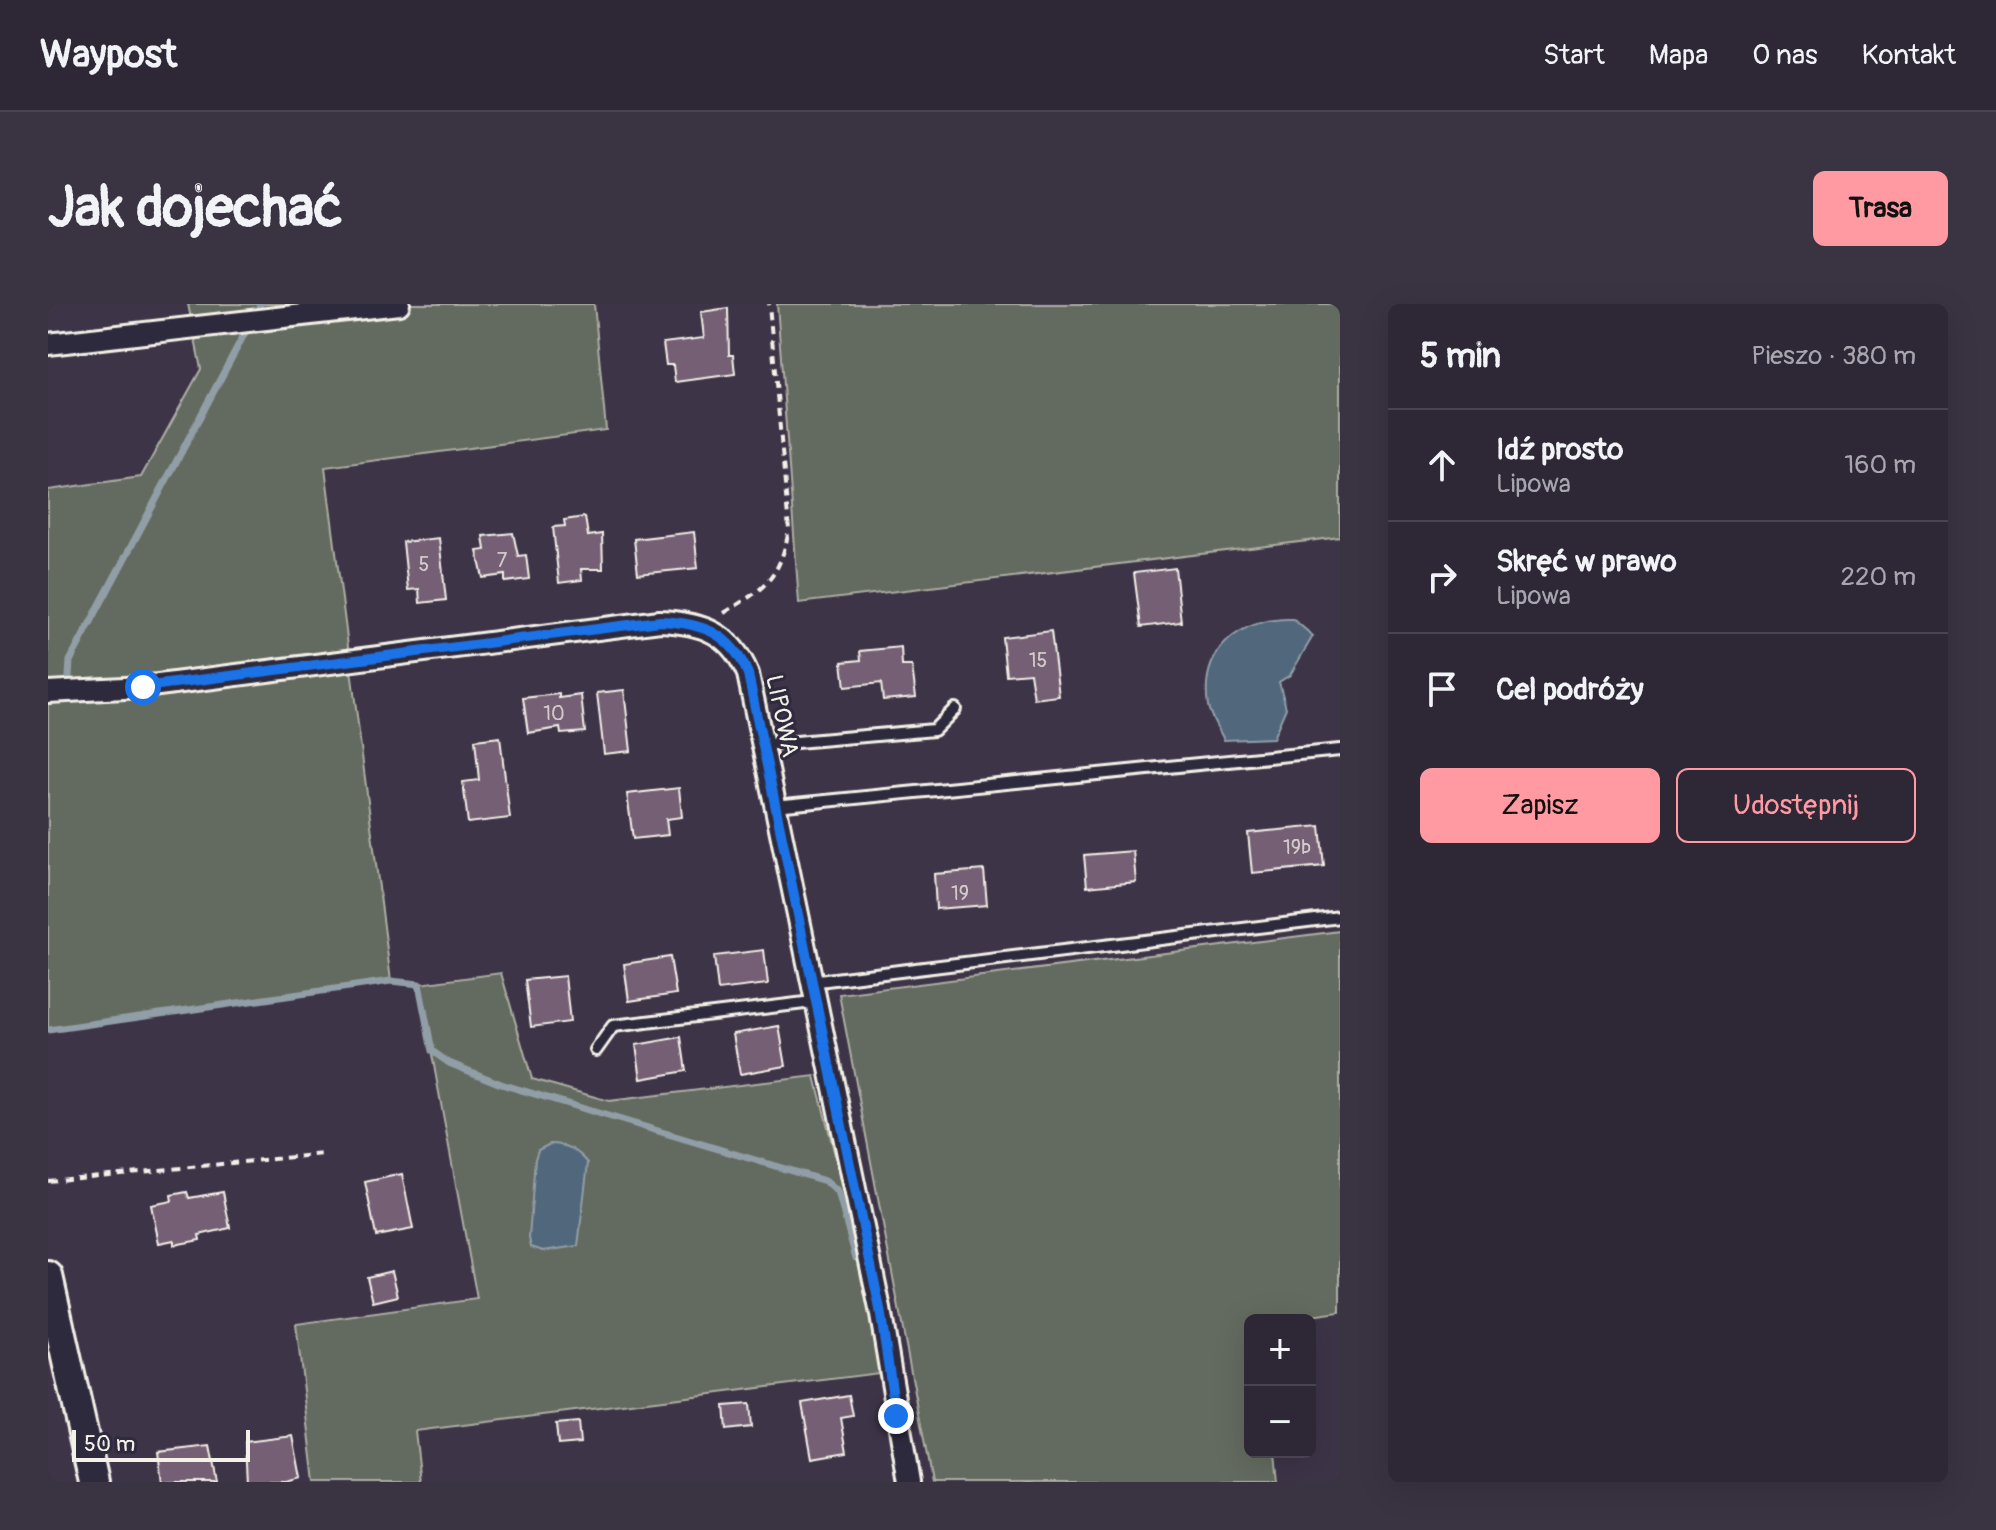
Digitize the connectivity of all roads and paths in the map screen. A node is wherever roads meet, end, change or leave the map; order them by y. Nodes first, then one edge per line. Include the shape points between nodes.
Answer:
1 (399, 304) edge
2 (769, 304) edge
3 (48, 344) edge
4 (707, 628) junction
5 (48, 692) edge
6 (955, 709) dead end
7 (762, 745) junction
8 (1340, 750) edge
9 (775, 806) junction
10 (1340, 917) edge
11 (812, 992) junction
12 (596, 1050) dead end
13 (324, 1154) dead end
14 (48, 1181) edge
15 (48, 1276) edge
16 (94, 1482) edge
17 (909, 1482) edge

1 - 3 street
2 - 4 path via 787,543 764,589
4 - 5 street, LIPOWA via 660,621 143,687
4 - 7 street, LIPOWA via 724,636 739,654
6 - 7 lane via 934,730
7 - 9 street, LIPOWA
8 - 9 lane
9 - 11 street, LIPOWA
10 - 11 lane
11 - 12 lane via 613,1026
11 - 17 street, LIPOWA via 880,1309
13 - 14 path
15 - 16 street

